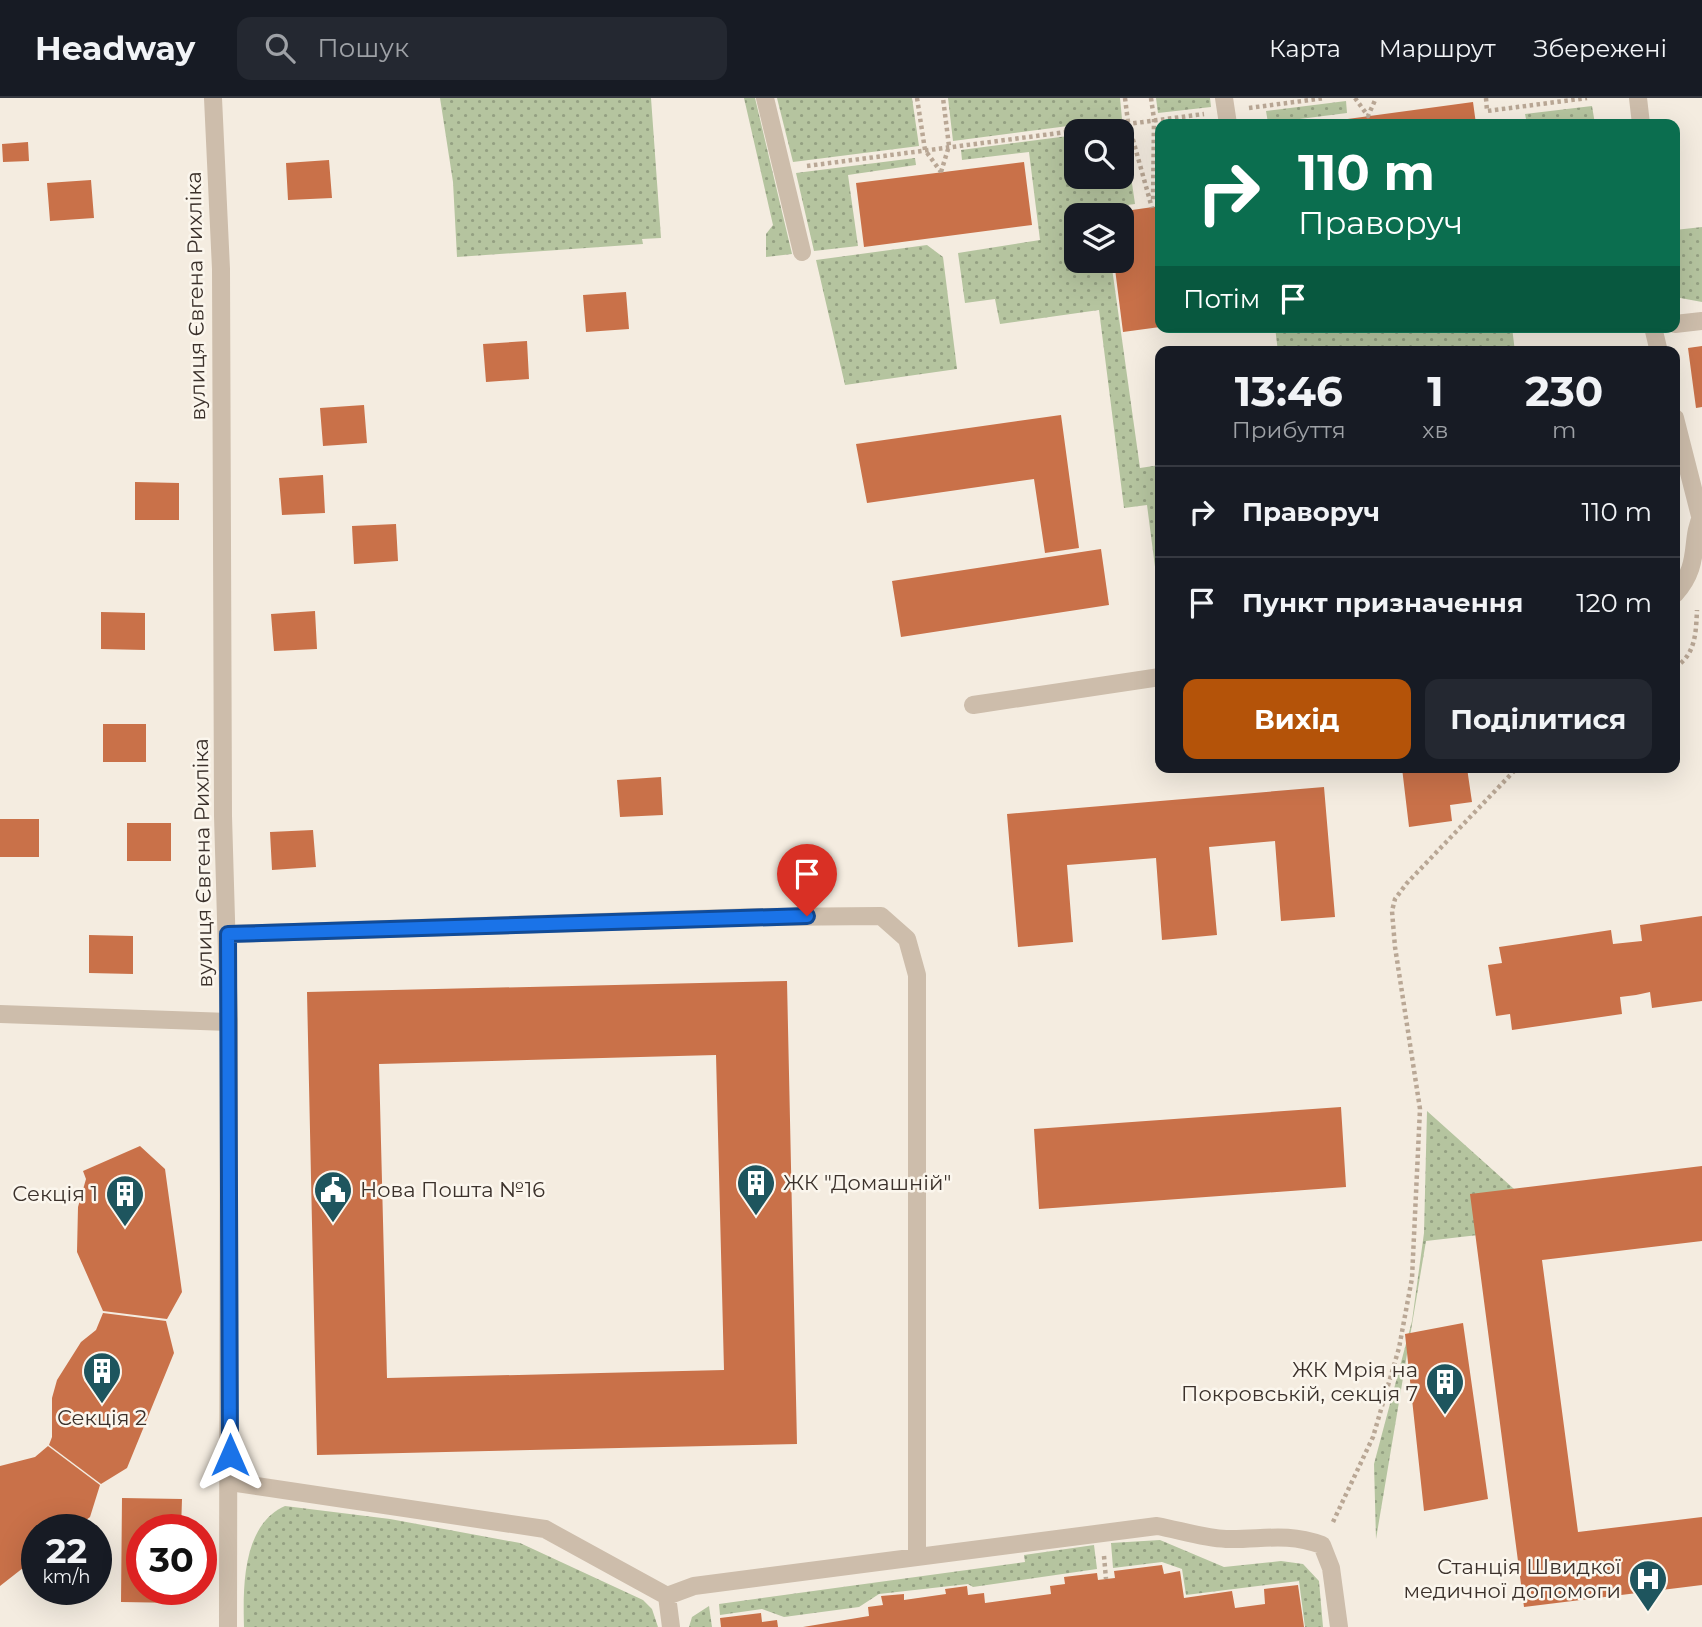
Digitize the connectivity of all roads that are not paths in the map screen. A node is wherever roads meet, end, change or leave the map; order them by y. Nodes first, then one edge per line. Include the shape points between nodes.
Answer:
1 (214, 98) edge
2 (765, 98) edge
3 (1224, 98) edge
4 (1638, 98) edge
5 (1227, 119) edge
6 (1640, 119) edge
7 (802, 252) dead end
8 (1702, 321) edge
9 (1680, 323) edge
10 (1680, 437) edge
11 (1701, 515) edge
12 (1680, 589) edge
13 (1155, 678) edge
14 (973, 705) dead end
15 (228, 934) junction
16 (0, 1014) edge
17 (229, 1022) junction
18 (230, 1482) junction
19 (917, 1556) junction
20 (667, 1596) junction
21 (228, 1627) edge
22 (670, 1627) edge
23 (1339, 1627) edge

1 - 15 street, вулиця Євгена Рихліка via 221,269 223,803
2 - 7 street
3 - 5 street
4 - 6 street
8 - 9 street
10 - 11 street
11 - 12 street via 1694,562
13 - 14 street
15 - 17 street, вулиця Євгена Рихліка
15 - 19 street via 881,916 907,939 917,975
16 - 17 street
17 - 18 street, вулиця Євгена Рихліка
18 - 20 street via 545,1530
18 - 21 street, вулиця Євгена Рихліка
19 - 20 street via 694,1586
19 - 23 street via 1157,1526 1226,1539 1301,1537 1322,1545 1331,1568
20 - 22 street

